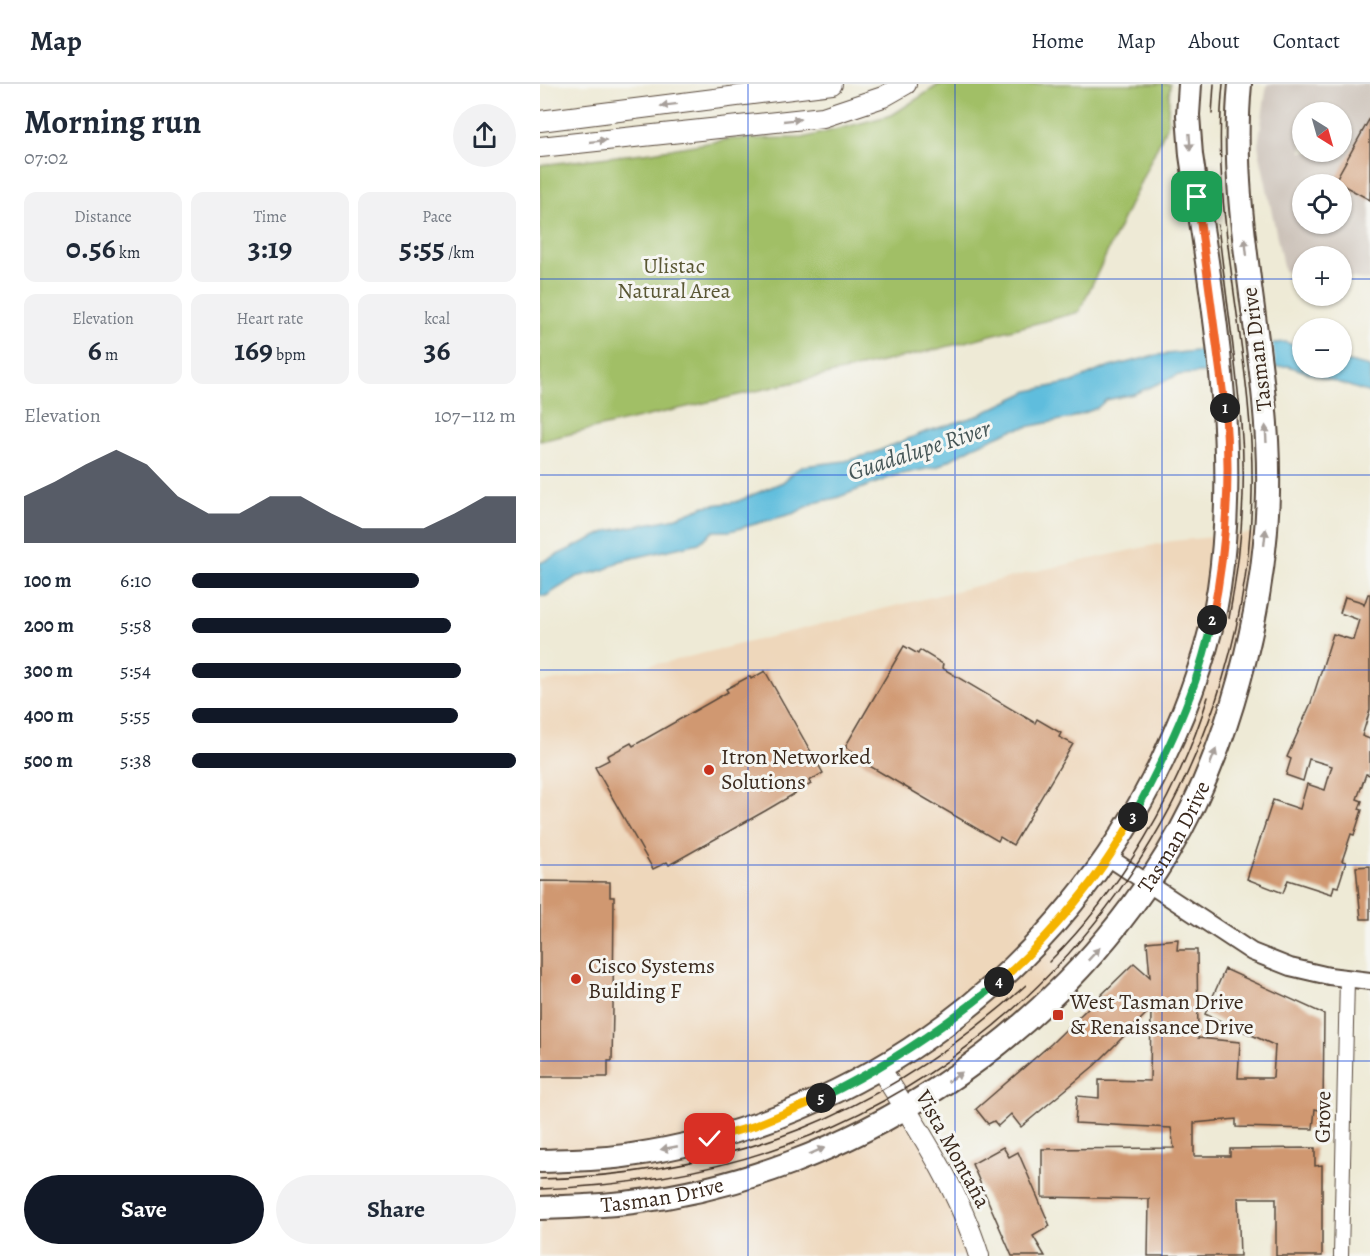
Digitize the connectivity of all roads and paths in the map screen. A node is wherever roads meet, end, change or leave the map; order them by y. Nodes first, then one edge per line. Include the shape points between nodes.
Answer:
1 (831, 84) edge
2 (906, 84) edge
3 (1190, 84) edge
4 (1240, 84) edge
5 (540, 121) edge
6 (540, 147) edge
7 (1108, 857) junction
8 (1148, 883) junction
9 (1363, 980) edge
10 (880, 1068) junction
11 (905, 1108) junction
12 (540, 1161) edge
13 (540, 1208) edge
14 (979, 1256) edge
15 (1341, 1256) edge

1 -> 5 main road
6 -> 2 main road via 823,117 883,97
3 -> 7 main road, Tasman Drive via 1191,155 1225,411 1225,527 1218,593 1198,672 1174,736
8 -> 4 main road, Tasman Drive via 1195,800 1221,735 1236,690 1257,598 1268,492 1266,423 1240,187
7 - 8 street
7 - 10 main road, Tasman Drive via 1065,914 1000,981
8 - 9 street via 1252,952 1329,976
11 -> 8 main road, Tasman Drive via 977,1062 1053,996 1100,947
9 - 15 street, Grove
10 - 11 main road, Vista Montaña
10 -> 12 main road, Tasman Drive via 796,1110 710,1139 629,1156
13 -> 11 main road, Tasman Drive via 634,1202 731,1182 807,1156
11 - 14 main road, Vista Montaña via 951,1187

